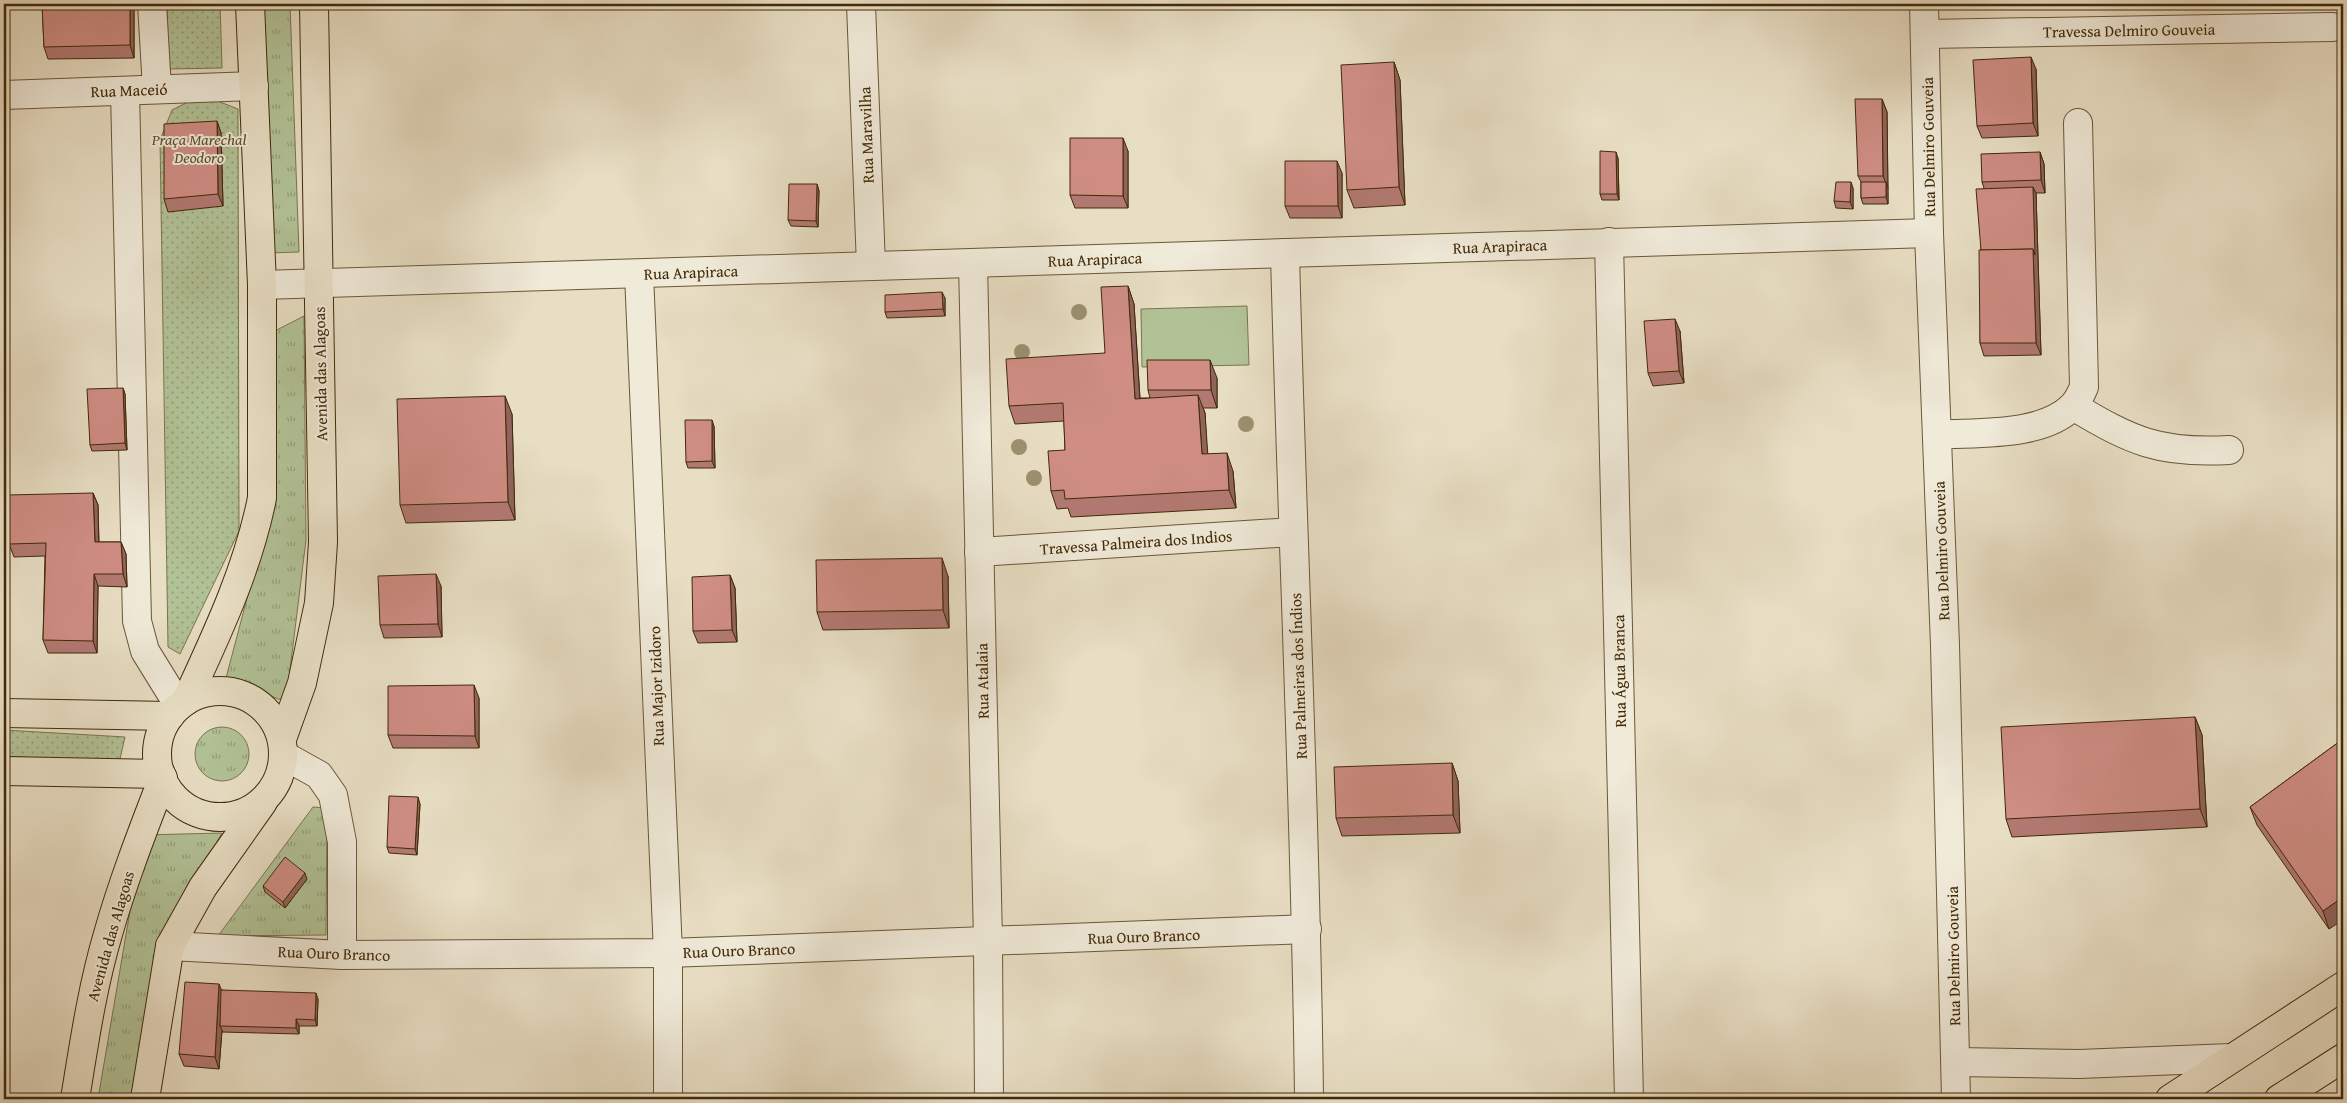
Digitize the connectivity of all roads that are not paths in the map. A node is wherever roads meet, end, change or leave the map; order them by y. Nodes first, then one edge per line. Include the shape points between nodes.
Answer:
1 (152, 4) edge
2 (250, 4) edge
3 (314, 4) edge
4 (861, 4) edge
5 (1924, 4) edge
6 (2332, 27) dead end
7 (1925, 34) junction
8 (254, 86) junction
9 (157, 89) junction
10 (125, 91) junction
11 (4, 95) edge
12 (2078, 123) dead end
13 (1929, 233) junction
14 (1609, 242) junction
15 (1285, 253) junction
16 (973, 263) junction
17 (871, 266) junction
18 (639, 274) junction
19 (318, 284) junction
20 (262, 285) junction
21 (2073, 406) junction
22 (1937, 435) junction
23 (2229, 450) dead end
24 (1292, 532) junction
25 (979, 552) junction
26 (178, 708) junction
27 (4, 713) edge
28 (282, 747) junction
29 (4, 771) edge
30 (162, 776) junction
31 (265, 799) junction
32 (1307, 929) junction
33 (988, 941) junction
34 (170, 946) junction
35 (668, 953) junction
36 (342, 955) junction
37 (2343, 986) edge
38 (2231, 1058) junction
39 (2343, 1058) edge
40 (1956, 1062) junction
41 (75, 1099) edge
42 (145, 1099) edge
43 (668, 1099) edge
44 (989, 1099) edge
45 (1310, 1099) edge
46 (1629, 1099) edge
47 (1956, 1099) edge
48 (2170, 1099) edge
49 (2279, 1099) edge

1 - 9 street
2 - 8 main road
3 - 19 main road, Avenida das Alagoas
4 - 17 street, Rua Maravilha
5 - 7 street, Rua Delmiro Gouveia
6 - 7 street, Travessa Delmiro Gouveia
7 - 13 street, Rua Delmiro Gouveia
8 - 9 street, Rua Maceió
8 - 20 main road
9 - 10 street, Rua Maceió
10 - 11 street, Rua Maceió
10 - 26 street via 137,621 144,652
12 - 21 street via 2084,387
13 - 14 street, Rua Arapiraca
13 - 22 street, Rua Delmiro Gouveia
14 - 15 street, Rua Arapiraca
14 - 46 street, Rua Água Branca
15 - 16 street, Rua Arapiraca
15 - 24 street, Rua Palmeiras dos Índios
16 - 17 street, Rua Arapiraca
16 - 25 street, Rua Atalaia
17 - 18 street, Rua Arapiraca
18 - 19 street, Rua Arapiraca
18 - 35 street, Rua Major Izidoro
19 - 20 street, Rua Arapiraca
19 - 28 main road, Avenida das Alagoas via 323,497 319,603 302,683
20 - 26 main road via 262,498 257,524 228,610
21 - 22 street via 2050,422 2029,428
21 - 23 street via 2123,435 2147,443 2172,450
22 - 40 street, Rua Delmiro Gouveia
24 - 25 street, Travessa Palmeira dos Indios
24 - 32 street, Rua Palmeiras dos Índios
25 - 33 street, Rua Atalaia
26 - 27 main road
26 - 28 main road via 204,693 224,691 243,695 274,721
26 - 30 main road via 162,729 158,744
28 - 31 main road via 281,771
28 - 36 street via 318,775 333,795 342,842
29 - 30 main road
30 - 31 main road via 174,796 194,812 219,818 244,813
30 - 41 main road, Avenida das Alagoas via 107,935 90,1008
31 - 34 main road via 203,887
32 - 33 street, Rua Ouro Branco
32 - 45 street, Rua Palmeiras dos Índios
33 - 35 street, Rua Ouro Branco
33 - 44 street, Rua Atalaia
34 - 36 street, Rua Ouro Branco
34 - 42 main road
35 - 36 street, Rua Ouro Branco
35 - 43 street, Rua Major Izidoro
37 - 38 main road
38 - 40 street via 2079,1064
38 - 48 main road
39 - 49 main road
40 - 47 street, Rua Delmiro Gouveia

